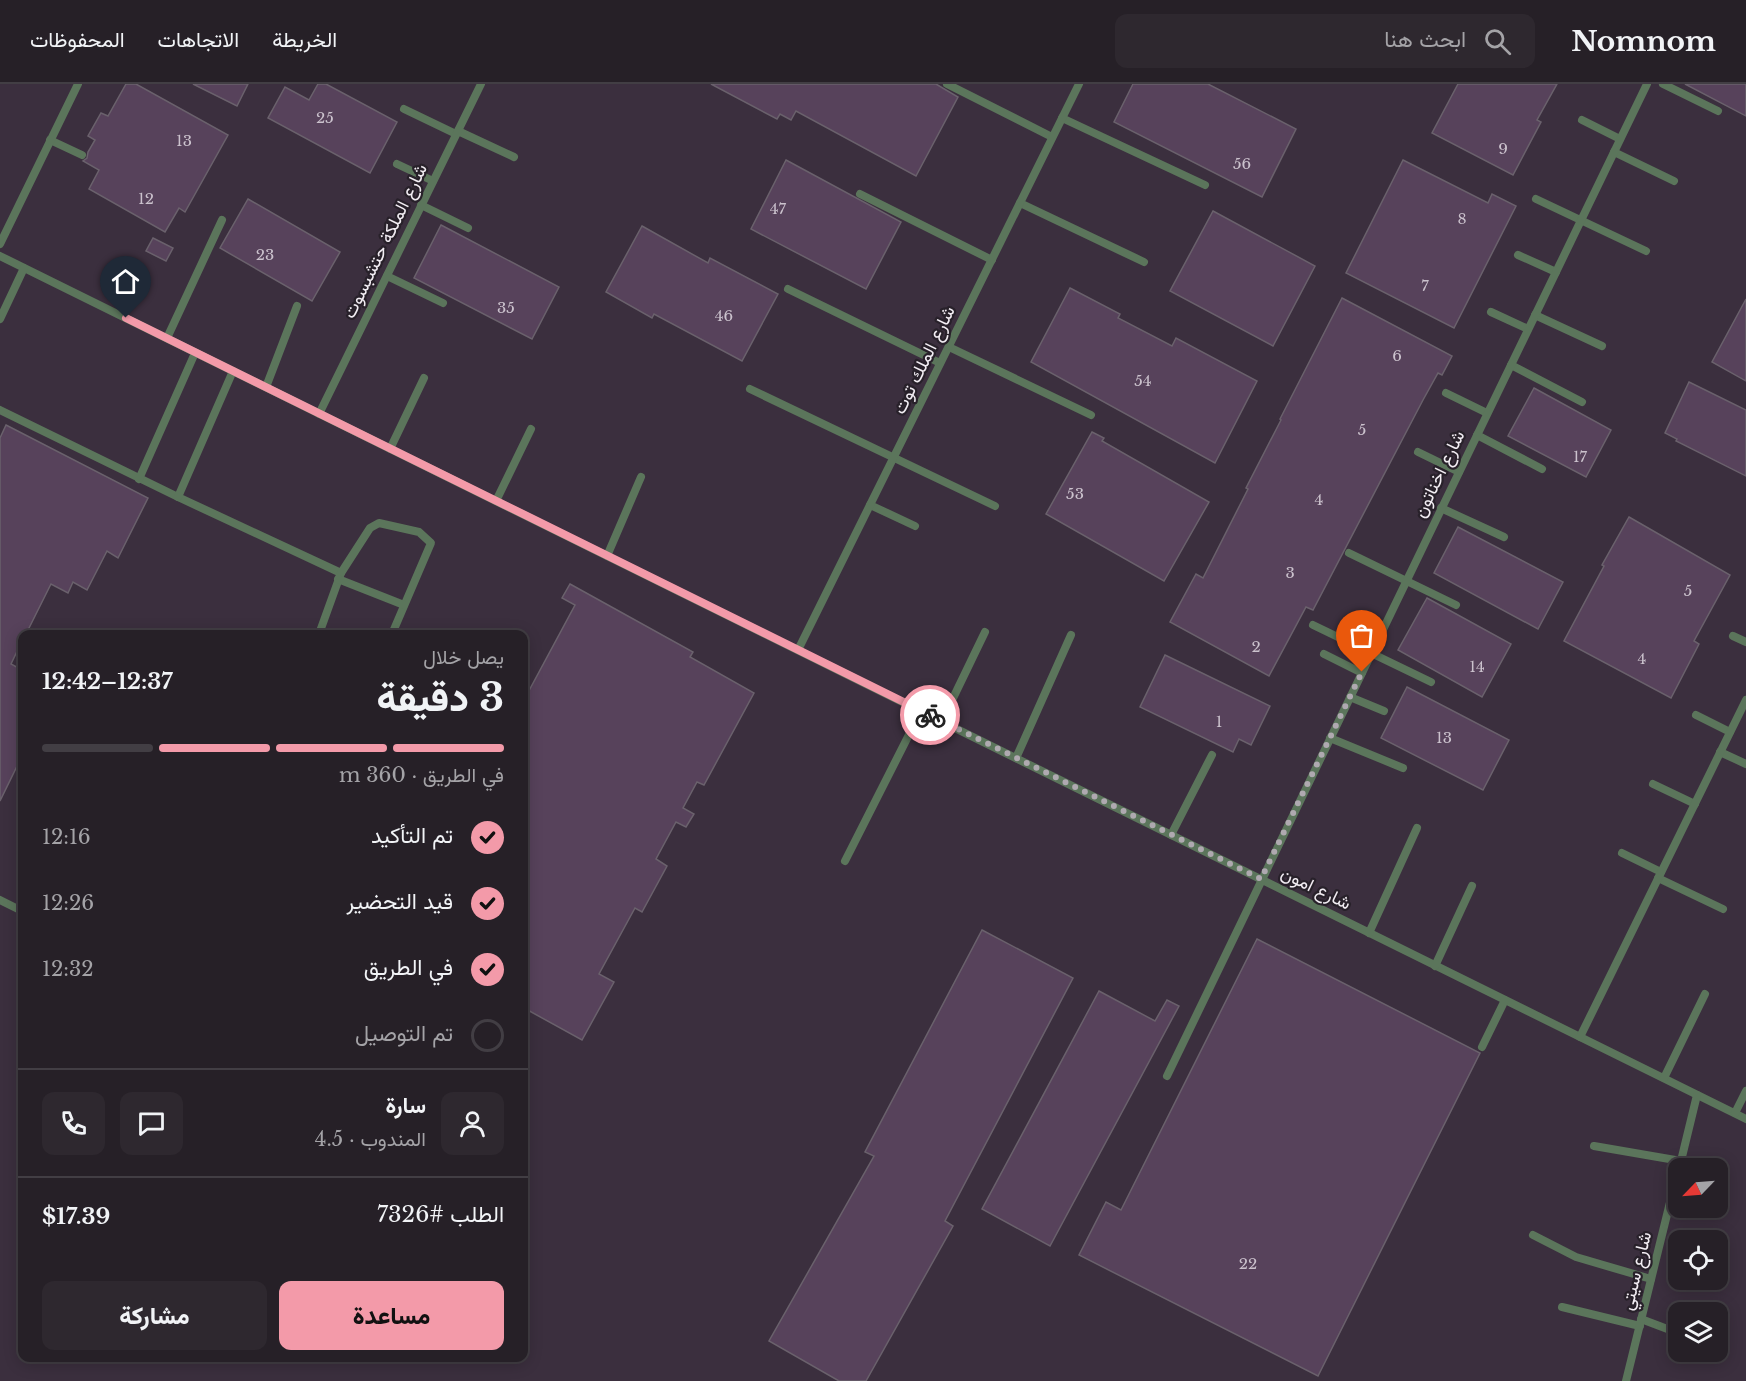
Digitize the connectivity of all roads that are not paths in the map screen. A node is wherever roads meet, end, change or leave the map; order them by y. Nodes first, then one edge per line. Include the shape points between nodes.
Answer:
1 (78, 84) edge
2 (481, 84) edge
3 (947, 84) edge
4 (1079, 84) edge
5 (1647, 84) edge
6 (1663, 84) edge
7 (404, 109) dead end
8 (1718, 111) dead end
9 (1062, 118) junction
10 (1582, 120) dead end
11 (457, 132) junction
12 (1053, 137) junction
13 (1620, 139) junction
14 (50, 140) junction
15 (1614, 152) junction
16 (82, 154) dead end
17 (514, 157) dead end
18 (397, 164) dead end
19 (433, 181) junction
20 (1674, 181) dead end
21 (1205, 185) dead end
22 (860, 194) dead end
23 (1536, 198) dead end
24 (1020, 203) junction
25 (421, 205) junction
26 (222, 220) dead end
27 (1581, 220) junction
28 (468, 228) dead end
29 (0, 244) edge
30 (1646, 251) dead end
31 (1518, 255) dead end
32 (0, 256) edge
33 (992, 260) junction
34 (1144, 262) dead end
35 (24, 268) junction
36 (1556, 272) junction
37 (387, 276) junction
38 (788, 289) dead end
39 (443, 303) dead end
40 (297, 306) dead end
41 (1491, 312) dead end
42 (1535, 315) junction
43 (0, 318) edge
44 (1528, 329) junction
45 (167, 338) junction
46 (1602, 346) dead end
47 (948, 347) junction
48 (195, 353) junction
49 (940, 363) junction
50 (1511, 365) junction
51 (233, 370) junction
52 (424, 378) dead end
53 (266, 387) junction
54 (750, 389) dead end
55 (1446, 393) dead end
56 (1582, 402) dead end
57 (0, 410) edge
58 (1487, 413) junction
59 (319, 414) junction
60 (1091, 415) dead end
61 (531, 429) dead end
62 (1477, 435) junction
63 (390, 449) junction
64 (1418, 452) dead end
65 (894, 458) junction
66 (1542, 469) dead end
67 (1459, 472) junction
68 (641, 477) dead end
69 (139, 479) junction
70 (178, 497) junction
71 (496, 501) junction
72 (870, 505) junction
73 (995, 506) dead end
74 (1441, 508) junction
75 (915, 526) dead end
76 (1504, 537) dead end
77 (1349, 553) dead end
78 (607, 556) junction
79 (339, 576) junction
80 (1406, 580) junction
81 (404, 605) junction
82 (1456, 605) dead end
83 (1312, 626) dead end
84 (320, 630) edge
85 (394, 630) edge
86 (985, 632) dead end
87 (1071, 635) dead end
88 (1733, 636) dead end
89 (1746, 642) edge
90 (798, 650) junction
91 (1324, 654) dead end
92 (1371, 654) junction
93 (1362, 672) junction
94 (1431, 682) dead end
95 (1350, 697) junction
96 (1746, 700) edge
97 (921, 711) junction
98 (1384, 711) dead end
99 (1696, 715) dead end
100 (942, 722) junction
101 (1730, 732) junction
102 (1330, 738) junction
103 (1720, 752) junction
104 (1212, 756) dead end
105 (1016, 758) junction
106 (1746, 764) edge
107 (1403, 768) dead end
108 (1653, 784) dead end
109 (1695, 804) junction
110 (1417, 828) dead end
111 (1171, 835) junction
112 (1622, 853) dead end
113 (845, 861) dead end
114 (1660, 875) junction
115 (1261, 879) junction
116 (1472, 886) dead end
117 (0, 900) edge
118 (18, 909) edge
119 (1723, 909) dead end
120 (1369, 933) junction
121 (1435, 966) junction
122 (1705, 994) dead end
123 (1505, 1000) junction
124 (1580, 1037) junction
125 (1482, 1047) dead end
126 (1167, 1076) dead end
127 (1664, 1078) junction
128 (1746, 1090) edge
129 (1697, 1095) junction
130 (1735, 1113) junction
131 (1746, 1119) edge
132 (1594, 1146) dead end
133 (1681, 1158) edge
134 (1668, 1163) edge
135 (1668, 1210) edge
136 (1533, 1235) dead end
137 (1651, 1279) junction
138 (1562, 1307) dead end
139 (1640, 1322) junction
140 (1668, 1330) edge
141 (1626, 1381) edge

1 - 14 lane
2 - 11 lane, شارع الملكة حتشبسوت
3 - 12 lane
4 - 9 lane, شارع الملك توت
5 - 13 lane, شارع اخناتون
6 - 8 lane
7 - 11 lane
9 - 12 lane, شارع الملك توت
9 - 21 lane
10 - 13 lane
11 - 17 lane
11 - 19 lane, شارع الملكة حتشبسوت
12 - 24 lane, شارع الملك توت
13 - 15 lane, شارع اخناتون
14 - 16 lane
14 - 29 lane
15 - 20 lane
15 - 27 lane, شارع اخناتون
18 - 19 lane
19 - 25 lane, شارع الملكة حتشبسوت
22 - 33 lane
23 - 27 lane
24 - 33 lane, شارع الملك توت
24 - 34 lane
25 - 28 lane
25 - 37 lane, شارع الملكة حتشبسوت
26 - 45 lane
27 - 30 lane
27 - 36 lane, شارع اخناتون
31 - 36 lane
32 - 35 lane, شارع امون
33 - 47 lane, شارع الملك توت
35 - 43 lane
35 - 45 lane, شارع امون
36 - 42 lane, شارع اخناتون
37 - 39 lane
37 - 59 lane, شارع الملكة حتشبسوت
38 - 49 lane
40 - 53 lane
41 - 44 lane
42 - 44 lane, شارع اخناتون
42 - 46 lane
44 - 50 lane, شارع اخناتون
45 - 48 lane, شارع امون
47 - 49 lane, شارع الملك توت
47 - 60 lane
48 - 51 lane, شارع امون
48 - 69 lane
49 - 65 lane, شارع الملك توت
50 - 56 lane
50 - 58 lane, شارع اخناتون
51 - 53 lane, شارع امون
51 - 70 lane
52 - 63 lane
53 - 59 lane, شارع امون
54 - 65 lane
55 - 58 lane
57 - 69 lane
58 - 62 lane, شارع اخناتون
59 - 63 lane, شارع امون
61 - 71 lane
62 - 66 lane
62 - 67 lane, شارع اخناتون
63 - 71 lane, شارع امون
64 - 67 lane
65 - 72 lane, شارع الملك توت
65 - 73 lane
67 - 74 lane, شارع اخناتون
68 - 78 lane
69 - 70 lane
70 - 79 lane
71 - 78 lane, شارع امون
72 - 75 lane
72 - 90 lane, شارع الملك توت
74 - 76 lane
74 - 80 lane, شارع اخناتون
77 - 80 lane
78 - 90 lane, شارع امون
79 - 81 lane
79 - 81 lane via 370,528 380,523 419,532 431,543
79 - 84 lane
80 - 82 lane
80 - 92 lane, شارع اخناتون
81 - 85 lane
83 - 92 lane
86 - 100 lane
87 - 105 lane
88 - 89 lane
90 - 97 lane, شارع امون
91 - 93 lane
92 - 93 lane, شارع اخناتون
92 - 94 lane
93 - 95 lane, شارع اخناتون
95 - 98 lane
95 - 102 lane, شارع اخناتون
96 - 101 lane
97 - 100 lane, شارع امون
97 - 113 lane
99 - 101 lane
100 - 105 lane, شارع امون
101 - 103 lane
102 - 107 lane
102 - 115 lane, شارع اخناتون
103 - 106 lane
103 - 109 lane
104 - 111 lane
105 - 111 lane, شارع امون
108 - 109 lane
109 - 114 lane
110 - 120 lane
111 - 115 lane, شارع امون
112 - 114 lane
114 - 119 lane
114 - 124 lane
115 - 120 lane, شارع امون
115 - 126 lane, شارع اخناتون
116 - 121 lane
117 - 118 lane
120 - 121 lane, شارع امون
121 - 123 lane, شارع امون
122 - 127 lane
123 - 124 lane, شارع امون
123 - 125 lane
124 - 127 lane, شارع امون
127 - 129 lane, شارع امون
128 - 130 lane
129 - 130 lane, شارع امون
129 - 133 lane, شارع سيتي
130 - 131 lane, شارع امون
132 - 134 lane
135 - 137 lane, شارع سيتي
136 - 137 lane via 1576,1257
137 - 139 lane, شارع سيتي
138 - 139 lane
139 - 140 lane
139 - 141 lane, شارع سيتي

